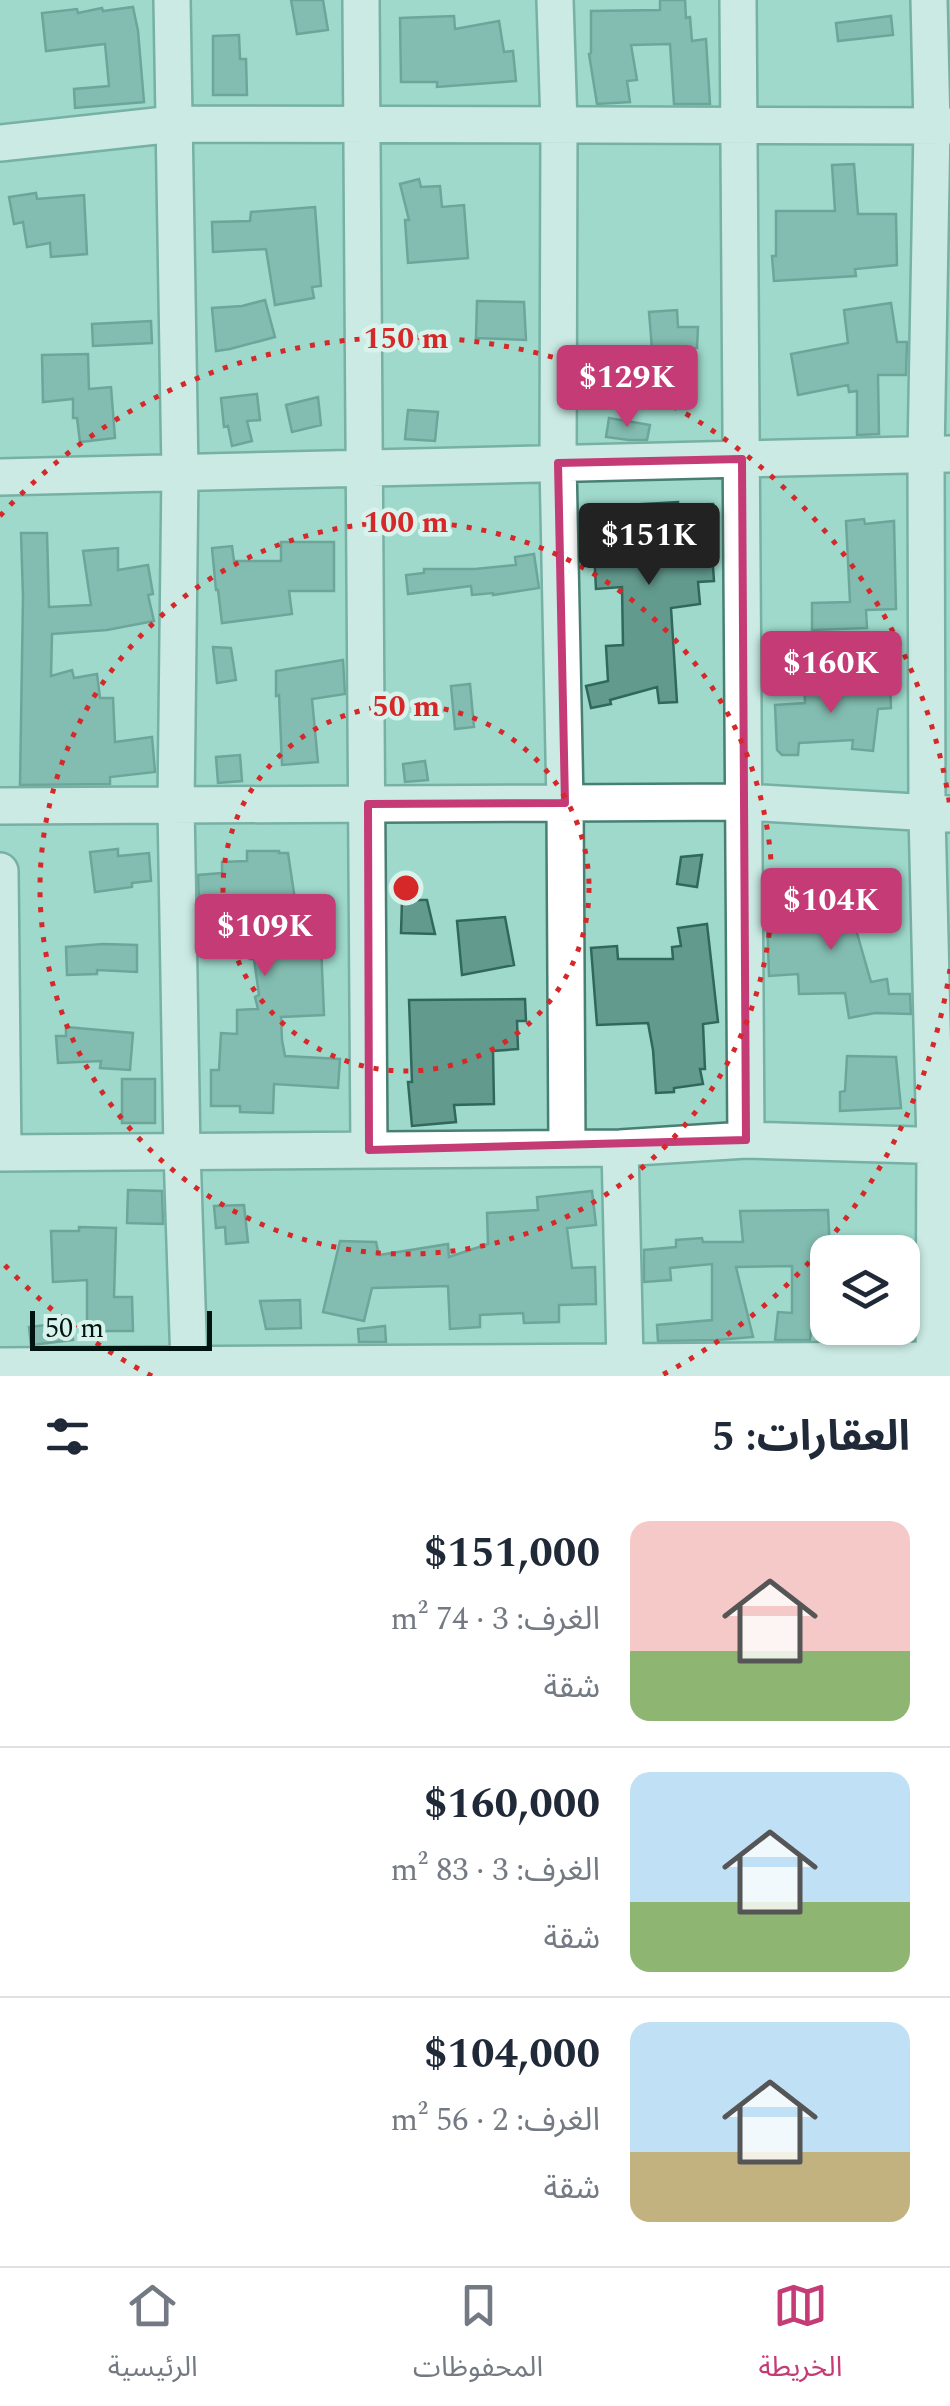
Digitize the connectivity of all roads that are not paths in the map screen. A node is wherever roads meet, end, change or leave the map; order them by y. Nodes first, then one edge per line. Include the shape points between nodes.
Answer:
1 (172, 0) edge
2 (361, 0) edge
3 (555, 0) edge
4 (738, 0) edge
5 (929, 0) edge
6 (174, 124) junction
7 (364, 124) junction
8 (560, 125) junction
9 (740, 126) junction
10 (941, 126) edge
11 (0, 143) edge
12 (938, 454) edge
13 (742, 459) junction
14 (558, 463) junction
15 (366, 468) junction
16 (180, 472) junction
17 (0, 476) edge
18 (744, 802) junction
19 (565, 803) junction
20 (368, 804) junction
21 (176, 805) junction
22 (0, 806) edge
23 (938, 814) edge
24 (0, 871) edge
25 (746, 1140) junction
26 (942, 1147) edge
27 (567, 1148) junction
28 (620, 1148) junction
29 (369, 1150) junction
30 (182, 1152) junction
31 (2, 1153) edge
32 (625, 1361) junction
33 (188, 1365) junction
34 (0, 1366) edge
35 (934, 1368) edge
36 (482, 1369) edge
37 (118, 1371) edge

1 - 6 street
2 - 7 street
3 - 8 street
4 - 9 street
5 - 10 street
6 - 7 street
6 - 11 street
6 - 16 street
7 - 8 street
7 - 15 street
8 - 9 street
8 - 14 street
9 - 10 street
9 - 13 street
10 - 12 street
12 - 13 street
12 - 23 street
13 - 14 street
13 - 18 street
14 - 15 street
14 - 19 street
15 - 16 street
15 - 20 street
16 - 17 street
16 - 21 street
18 - 19 street
18 - 23 street
18 - 25 street
19 - 20 street
19 - 27 street
20 - 21 street
20 - 29 street
21 - 22 street
21 - 30 street
23 - 26 street
24 - 31 street
25 - 26 street
25 - 28 street
26 - 35 street
27 - 28 street
27 - 29 street
28 - 32 street
29 - 30 street
30 - 31 street
30 - 33 street
32 - 35 street
32 - 36 street
33 - 36 street
33 - 37 street
34 - 37 street

